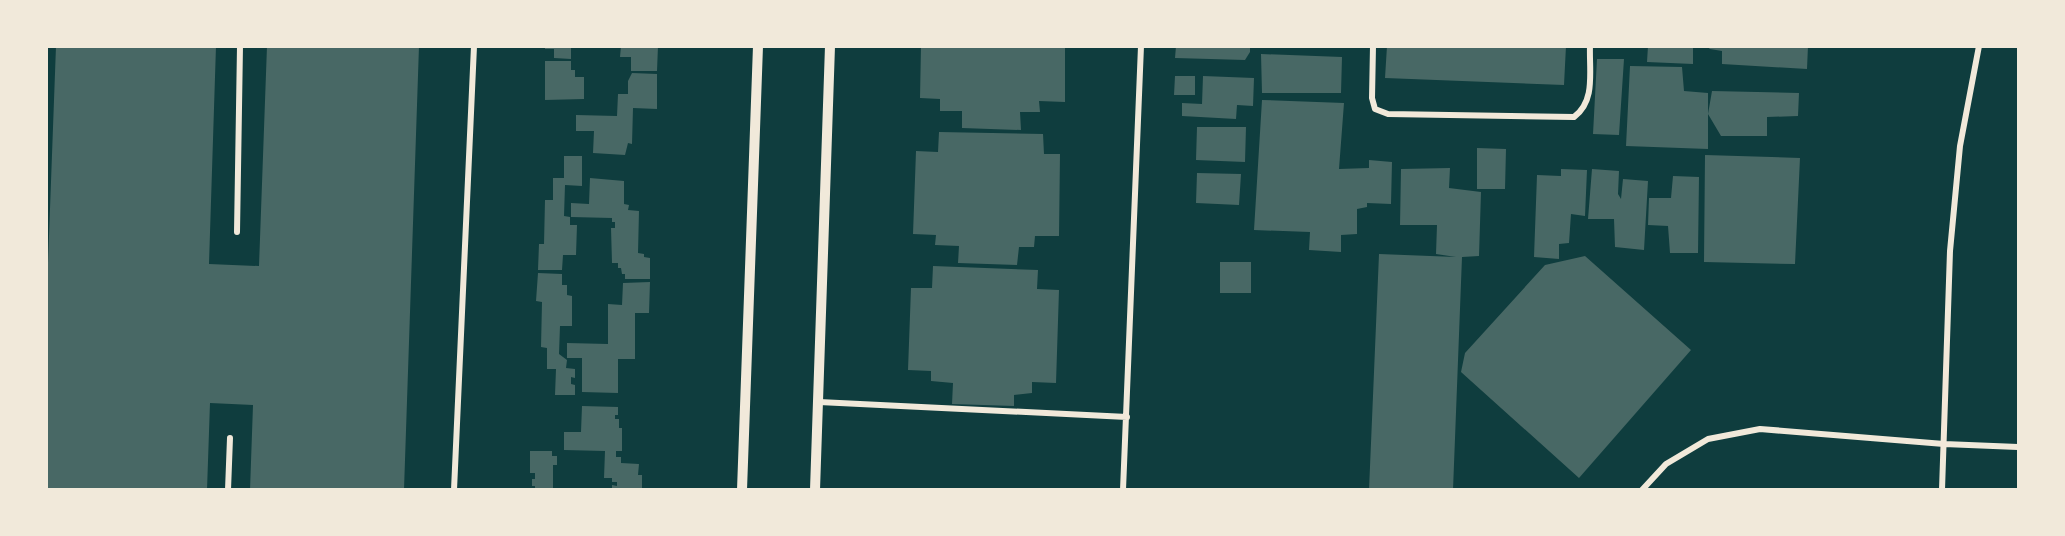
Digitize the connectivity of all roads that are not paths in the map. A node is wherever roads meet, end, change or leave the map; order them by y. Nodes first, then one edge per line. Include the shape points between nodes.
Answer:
1 (240, 46) edge
2 (474, 46) edge
3 (758, 46) edge
4 (830, 46) edge
5 (1141, 46) edge
6 (1373, 46) edge
7 (1590, 46) edge
8 (1979, 46) edge
9 (237, 232) dead end
10 (819, 402) junction
11 (1127, 417) junction
12 (230, 438) dead end
13 (1944, 444) junction
14 (2019, 447) edge
15 (228, 489) edge
16 (454, 489) edge
17 (741, 489) edge
18 (815, 489) edge
19 (1123, 489) edge
20 (1642, 489) edge
21 (1942, 489) edge

1 - 9 street
2 - 16 street
3 - 17 street
4 - 10 street
5 - 11 street
6 - 7 street via 1372,98 1375,109 1388,114 1574,117 1589,100
8 - 13 street via 1960,146 1950,251
10 - 11 street
10 - 18 street
11 - 19 street
12 - 15 street
13 - 14 street
13 - 20 street via 1760,429 1708,438 1666,464
13 - 21 street

